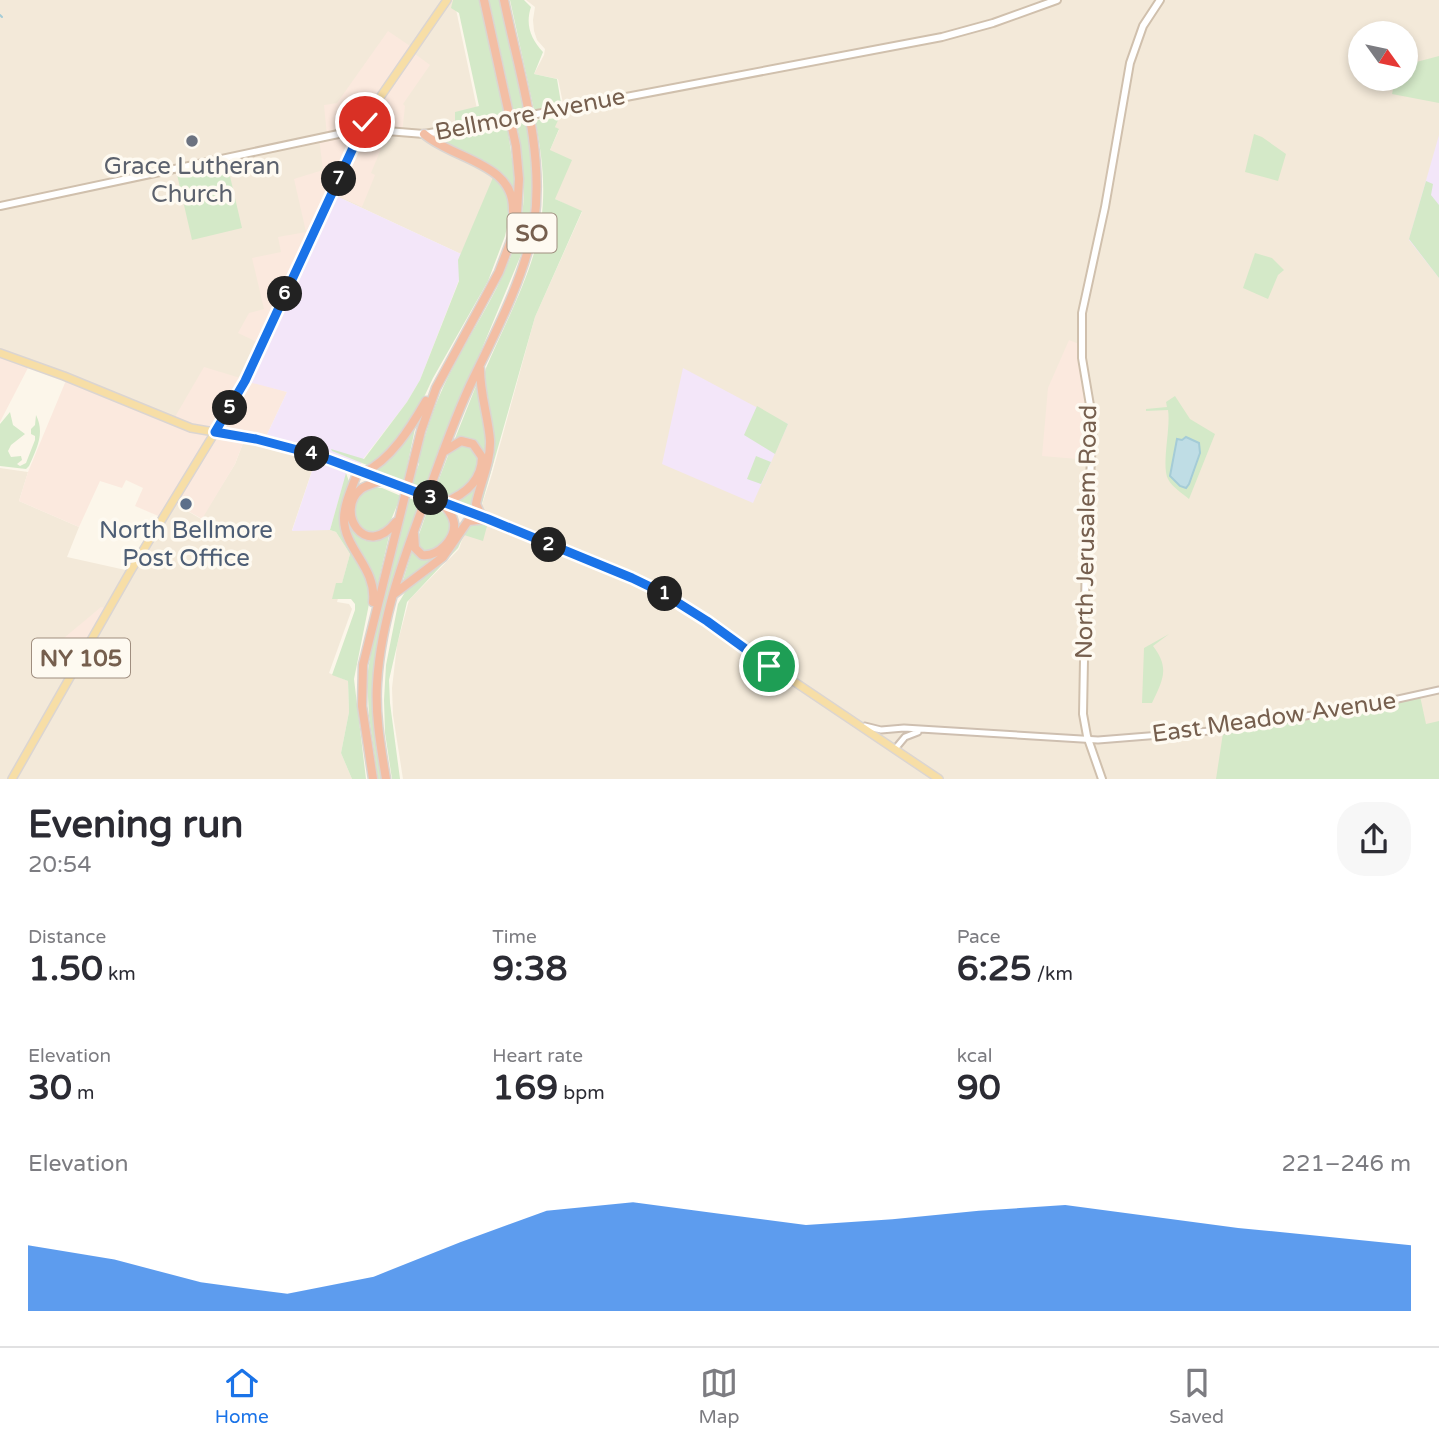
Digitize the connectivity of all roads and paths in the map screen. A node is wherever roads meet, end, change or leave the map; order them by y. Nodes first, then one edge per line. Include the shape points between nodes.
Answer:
1 (447, 0) edge
2 (484, 0) edge
3 (504, 0) edge
4 (1057, 0) edge
5 (1160, 0) edge
6 (362, 129) junction
7 (424, 134) junction
8 (0, 206) edge
9 (512, 238) junction
10 (0, 353) edge
11 (481, 365) junction
12 (448, 366) junction
13 (215, 432) junction
14 (443, 452) junction
15 (361, 472) junction
16 (382, 480) junction
17 (440, 502) junction
18 (399, 516) junction
19 (488, 519) junction
20 (414, 528) junction
21 (394, 594) junction
22 (372, 621) junction
23 (1439, 690) edge
24 (858, 724) junction
25 (921, 731) junction
26 (1089, 740) junction
27 (895, 749) junction
28 (12, 779) edge
29 (373, 779) edge
30 (386, 779) edge
31 (939, 779) edge
32 (1102, 779) edge

1 - 6 main road
2 - 9 highway, SO via 519,163
3 - 11 highway, SO via 534,143 537,200 524,261
4 - 7 main road, Bellmore Avenue, bridge via 942,37
5 - 26 main road, North Jerusalem Road via 1143,26 1130,63 1082,313 1082,358 1093,423 1083,700
6 - 7 main road, Bellmore Avenue
6 - 8 main road, Bellmore Avenue
6 - 13 main road via 245,381
7 - 9 highway via 503,179 513,200
9 - 12 highway, SO via 499,272
10 - 13 main road via 191,428
11 - 14 highway, SO
11 - 19 highway via 480,389 490,450 476,504
12 - 15 highway via 408,428 377,465
12 - 18 highway, SO via 426,411
13 - 15 main road via 293,449
13 - 28 main road, NY 105
14 - 17 highway via 466,442 477,447 482,463 467,491
14 - 20 highway, SO
15 - 16 main road
15 - 22 highway via 344,523 371,577
16 - 17 main road, bridge
16 - 18 highway via 356,495 351,510 354,526 366,536 377,536 388,531
17 - 19 main road
17 - 20 highway via 454,526 441,548 431,555 418,553
18 - 22 highway, SO
19 - 21 highway via 468,521 443,557
19 - 24 main road via 661,592
20 - 21 highway, SO
21 - 30 highway, SO via 377,683
22 - 29 highway, SO via 362,691
23 - 26 street, East Meadow Avenue via 1223,730
24 - 25 street, East Meadow Avenue
24 - 27 main road
25 - 26 street, East Meadow Avenue
25 - 27 street via 905,737
26 - 32 main road, North Jerusalem Road
27 - 31 main road

